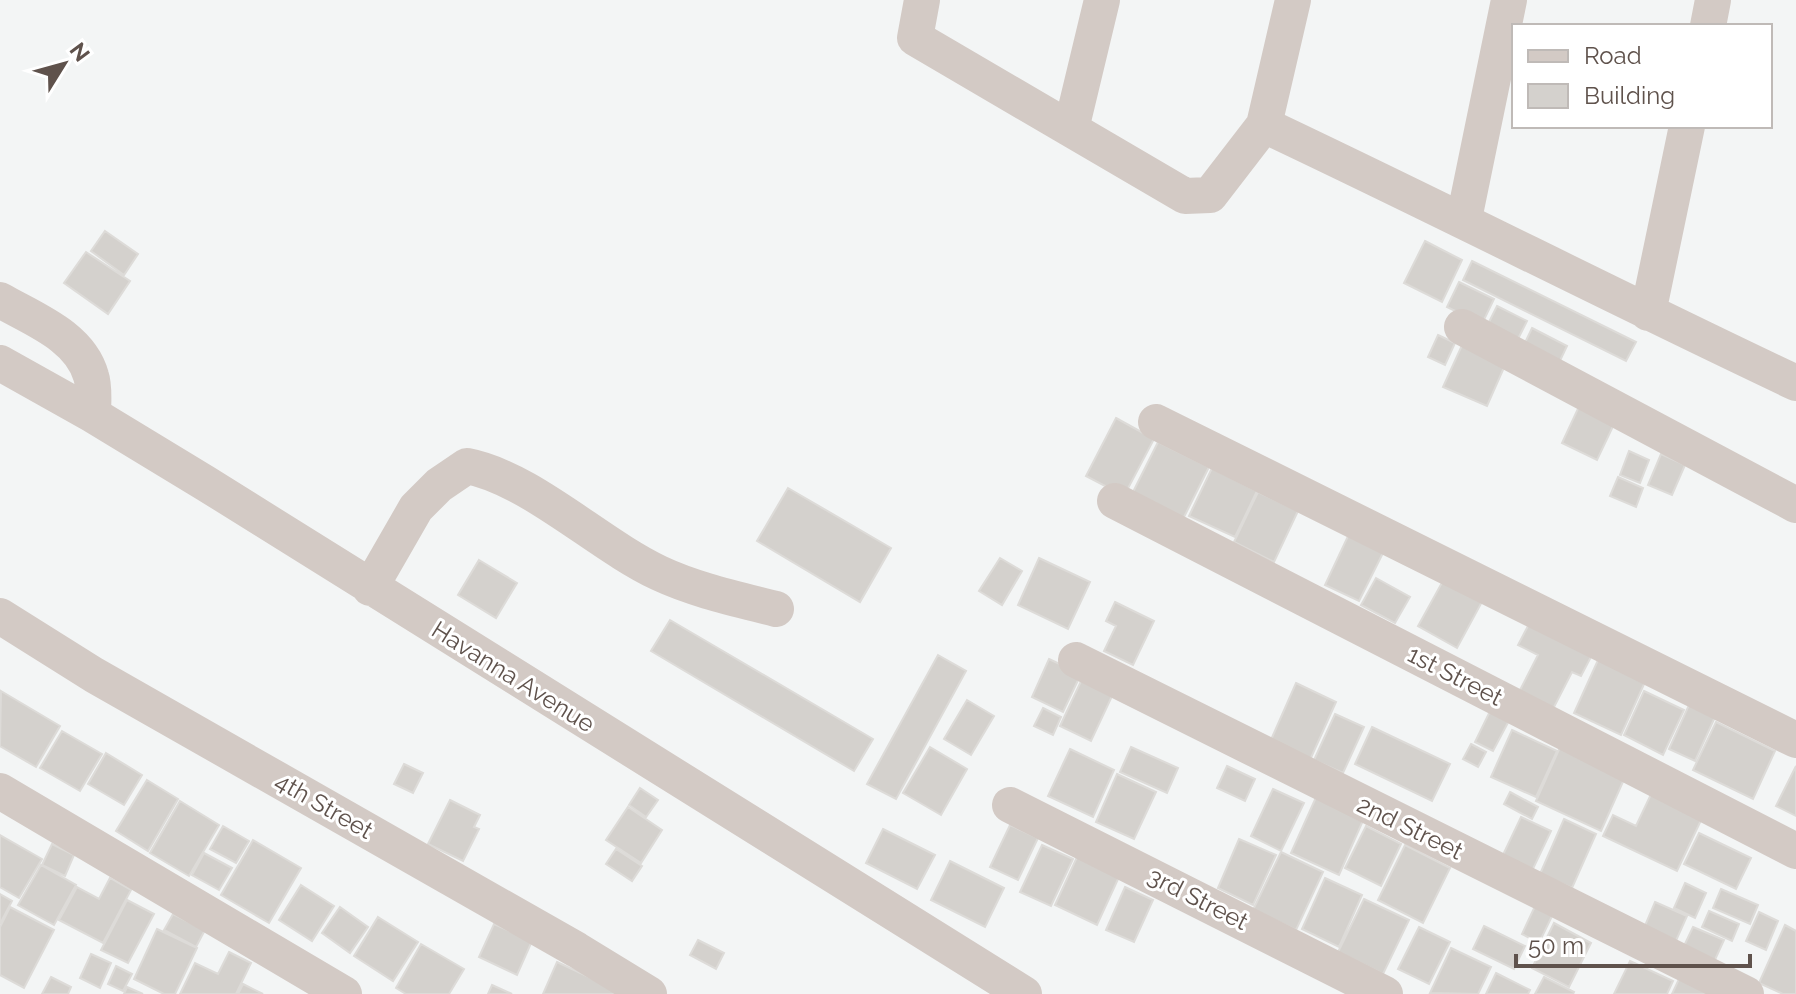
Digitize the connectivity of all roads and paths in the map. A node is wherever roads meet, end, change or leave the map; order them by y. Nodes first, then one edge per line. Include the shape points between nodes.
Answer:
1 (922, 0) edge
2 (1102, 0) edge
3 (1293, 0) edge
4 (1509, 0) edge
5 (1713, 0) edge
6 (1708, 24) edge
7 (1264, 125) junction
8 (1687, 128) edge
9 (1071, 129) junction
10 (1464, 219) junction
11 (0, 300) edge
12 (1648, 313) junction
13 (1462, 327) dead end
14 (0, 363) edge
15 (1796, 383) edge
16 (93, 415) junction
17 (1156, 422) dead end
18 (1115, 501) dead end
19 (1796, 505) edge
20 (370, 588) junction
21 (776, 609) dead end
22 (0, 616) edge
23 (1076, 660) dead end
24 (1796, 740) edge
25 (0, 791) edge
26 (1010, 805) dead end
27 (1796, 851) edge
28 (344, 994) edge
29 (649, 994) edge
30 (1024, 994) edge
31 (1385, 994) edge
32 (1746, 994) edge

1 - 9 street via 915,38
2 - 9 street
3 - 7 street
4 - 10 street
5 - 6 street
7 - 9 street via 1210,195 1185,196
7 - 10 street
8 - 12 street
10 - 12 street
11 - 16 street via 70,342 83,357 92,377
12 - 15 street
13 - 19 street
14 - 16 street, Havanna Avenue
16 - 20 street, Havanna Avenue
17 - 24 street
18 - 27 street, 1st Street
20 - 21 street via 416,508 467,466 534,495 659,573
20 - 30 street, Havanna Avenue
22 - 29 street, 4th Street
23 - 32 street, 2nd Street
25 - 28 street
26 - 31 street, 3rd Street

